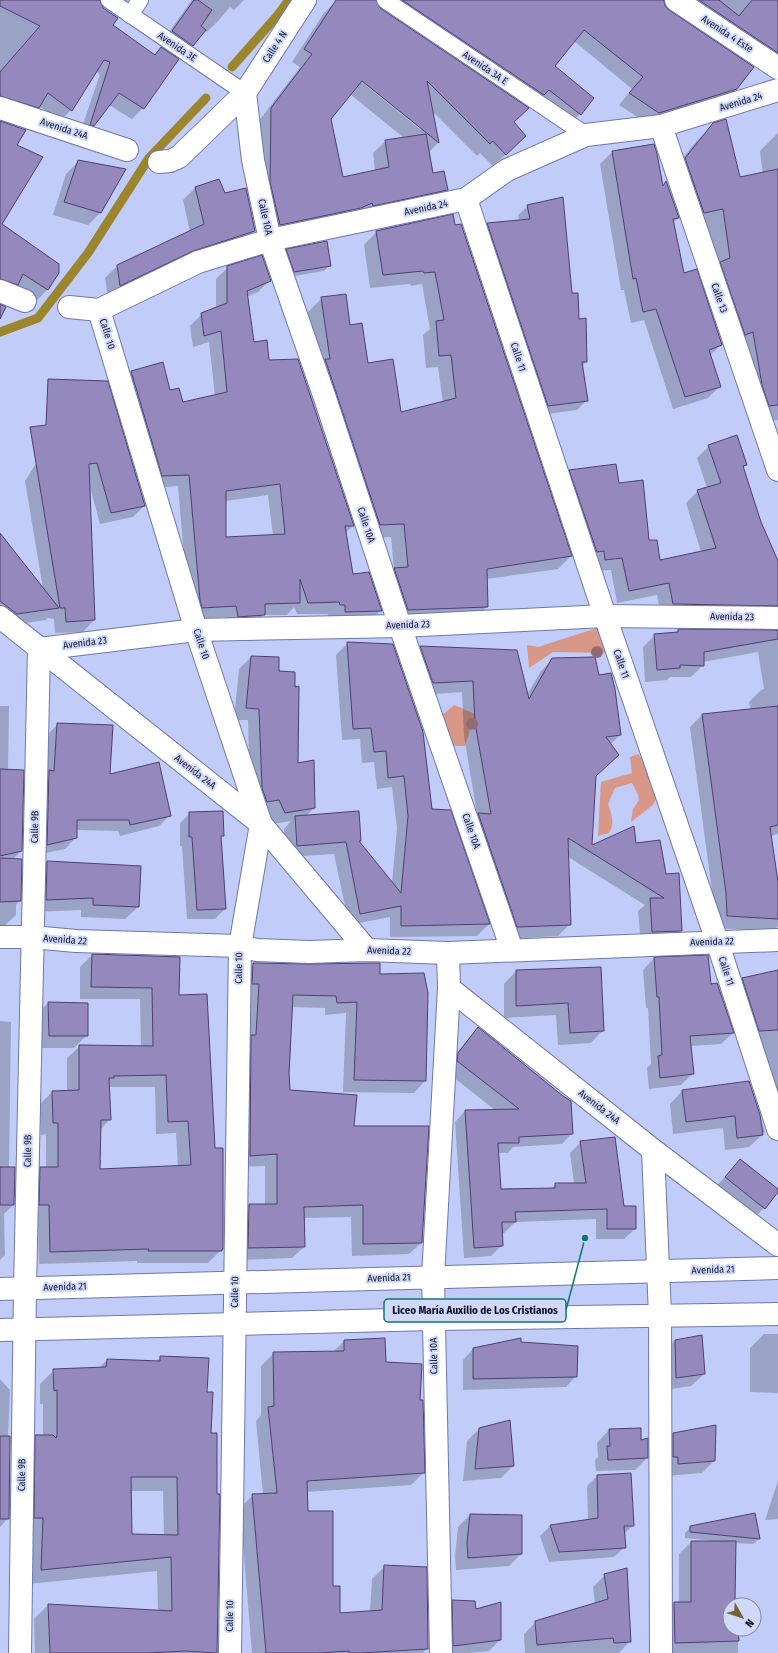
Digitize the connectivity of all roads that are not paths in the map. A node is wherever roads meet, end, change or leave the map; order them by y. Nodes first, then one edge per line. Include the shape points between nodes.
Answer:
1 (109, 0) edge
2 (140, 0) edge
3 (305, 0) edge
4 (385, 0) edge
5 (676, 0) edge
6 (130, 15) junction
7 (778, 68) edge
8 (778, 90) edge
9 (245, 93) junction
10 (0, 108) edge
11 (661, 126) junction
12 (586, 135) junction
13 (127, 150) dead end
14 (159, 162) dead end
15 (466, 199) junction
16 (270, 240) junction
17 (0, 291) edge
18 (25, 301) dead end
19 (69, 307) dead end
20 (99, 310) junction
21 (778, 470) edge
22 (605, 616) junction
23 (0, 617) edge
24 (778, 618) edge
25 (400, 626) junction
26 (196, 630) junction
27 (39, 649) junction
28 (261, 824) junction
29 (0, 937) edge
30 (32, 937) junction
31 (778, 940) edge
32 (717, 942) junction
33 (240, 946) junction
34 (367, 950) junction
35 (512, 950) junction
36 (448, 953) junction
37 (449, 988) junction
38 (778, 1128) edge
39 (653, 1150) junction
40 (778, 1245) edge
41 (778, 1268) edge
42 (658, 1271) junction
43 (433, 1277) junction
44 (235, 1282) junction
45 (25, 1288) junction
46 (0, 1289) edge
47 (778, 1314) edge
48 (660, 1315) junction
49 (433, 1319) junction
50 (234, 1324) junction
51 (24, 1329) junction
52 (0, 1330) edge
53 (20, 1653) edge
54 (230, 1653) edge
55 (441, 1653) edge
56 (661, 1653) edge

1 - 6 lane, Avenida 3E
2 - 6 lane
3 - 9 street, Calle 4 N
4 - 12 lane, Avenida 3A E
5 - 7 street, Avenida 4 Este
6 - 9 lane, Avenida 3E
8 - 11 street, Avenida 24
9 - 14 street via 179,157
9 - 16 street, Calle 10A via 253,160
10 - 13 street, Avenida 24A
11 - 12 street, Avenida 24
11 - 21 street, Calle 13
12 - 15 street, Avenida 24 via 507,170
15 - 16 street, Avenida 24
15 - 22 street, Calle 11
16 - 20 street, Avenida 24 via 198,262
16 - 25 street, Calle 10A
17 - 18 street
19 - 20 street
20 - 26 street, Calle 10
22 - 24 street, Avenida 23
22 - 25 street, Avenida 23
22 - 32 street, Calle 11
23 - 27 street, Avenida 24A
25 - 26 street, Avenida 23
25 - 35 street, Calle 10A
26 - 27 street, Avenida 23
26 - 28 street, Calle 10
27 - 28 street, Avenida 24A
27 - 30 street, Calle 9B
28 - 33 street, Calle 10
28 - 34 street, Avenida 24A
29 - 30 street, Avenida 22
30 - 33 street, Avenida 22 via 76,941
30 - 45 street, Calle 9B
31 - 32 street, Avenida 22
32 - 35 street, Avenida 22
32 - 38 street, Calle 11
33 - 34 street, Avenida 22 via 257,950 309,952
33 - 44 street, Calle 10
34 - 36 street, Avenida 22
35 - 36 street, Avenida 22
36 - 37 street
37 - 39 street, Avenida 24A
37 - 43 street, Calle 10A
39 - 40 street, Avenida 24A
39 - 42 street
41 - 42 street, Avenida 21
42 - 43 street, Avenida 21
42 - 48 street
43 - 44 street, Avenida 21
43 - 49 street, Calle 10A
44 - 45 street, Avenida 21
44 - 50 street, Calle 10
45 - 46 street, Avenida 21
45 - 51 street, Calle 9B
47 - 48 street
48 - 49 street
48 - 56 street
49 - 50 street
49 - 55 street, Calle 10A
50 - 51 street
50 - 54 street, Calle 10
51 - 52 street
51 - 53 street, Calle 9B

